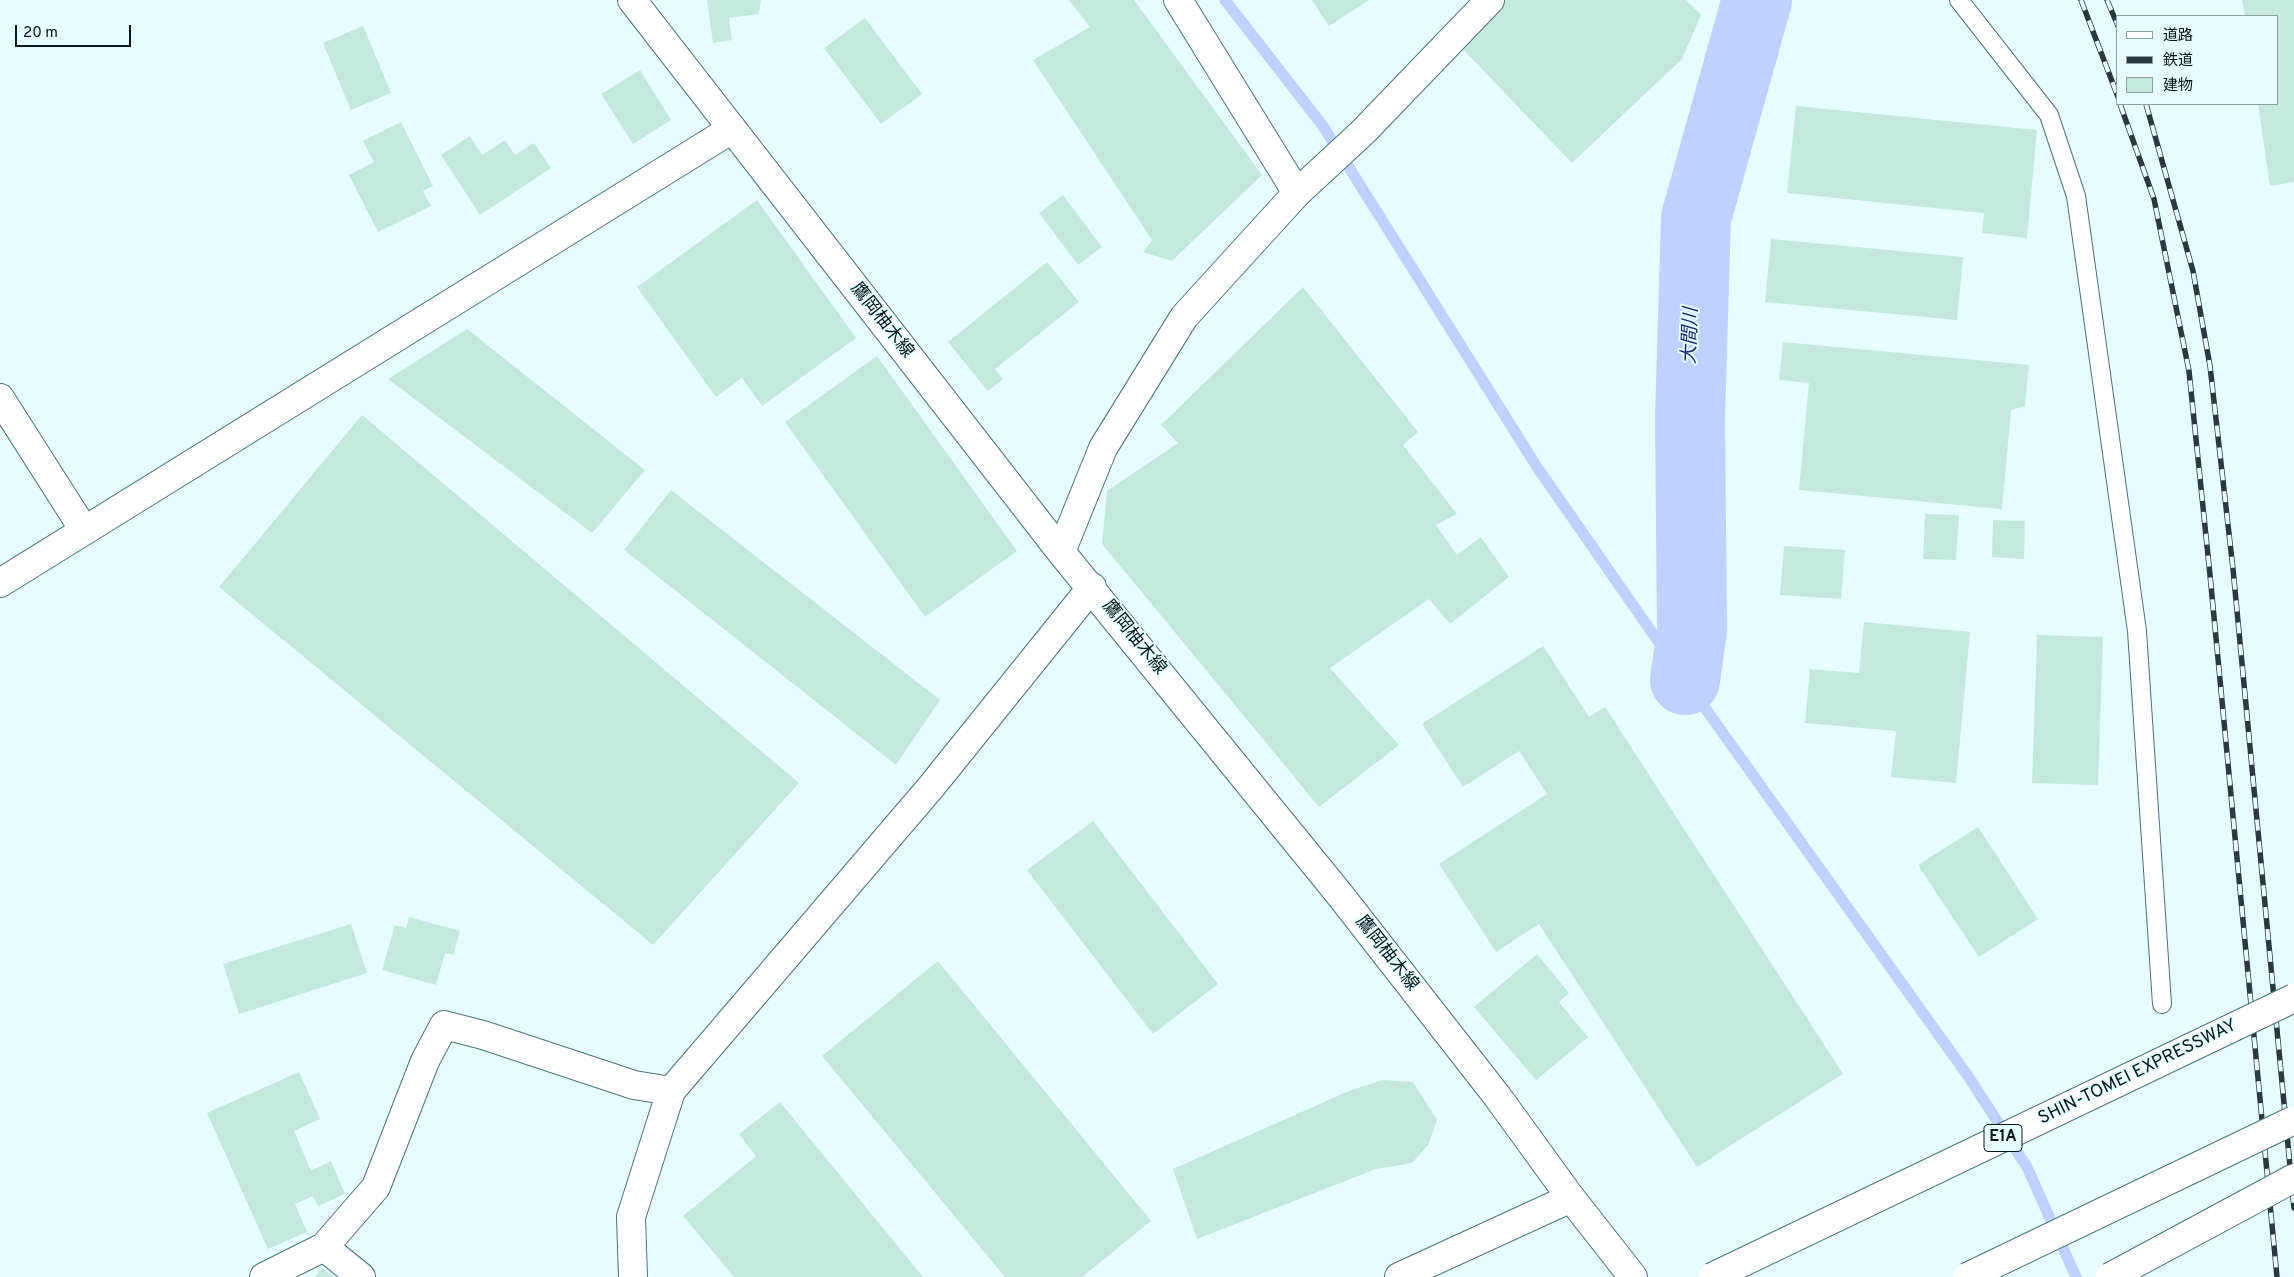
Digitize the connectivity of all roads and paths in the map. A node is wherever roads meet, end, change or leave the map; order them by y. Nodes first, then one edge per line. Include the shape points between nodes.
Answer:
1 (632, 0) edge
2 (1178, 0) edge
3 (1490, 0) edge
4 (1958, 0) edge
5 (732, 129) junction
6 (1297, 193) junction
7 (0, 398) edge
8 (84, 530) junction
9 (1061, 552) junction
10 (0, 583) edge
11 (1092, 587) junction
12 (2294, 998) edge
13 (2162, 1004) dead end
14 (671, 1091) junction
15 (2294, 1120) edge
16 (2294, 1178) edge
17 (1571, 1198) junction
18 (324, 1246) junction
19 (264, 1277) edge
20 (361, 1277) edge
21 (633, 1277) edge
22 (1399, 1277) edge
23 (1633, 1277) edge
24 (1712, 1277) edge
25 (1967, 1277) edge
26 (2110, 1277) edge

1 - 5 main road, 鷹岡柚木線
2 - 6 main road
3 - 6 main road via 1363,132
4 - 13 lane via 2050,116 2076,196 2137,631
5 - 8 main road
5 - 9 main road, 鷹岡柚木線
6 - 9 main road via 1184,317 1103,448
7 - 8 main road
8 - 10 main road
9 - 11 main road, 鷹岡柚木線
11 - 14 main road via 931,787
11 - 17 main road, 鷹岡柚木線 via 1497,1096
12 - 24 main road, SHIN-TOMEI EXPRESSWAY / E1A, bridge
14 - 18 main road via 634,1085 444,1025 425,1061 376,1187
14 - 21 main road via 631,1217
15 - 25 main road, bridge
16 - 26 main road, bridge
17 - 22 main road
17 - 23 main road, 鷹岡柚木線
18 - 19 main road
18 - 20 main road

